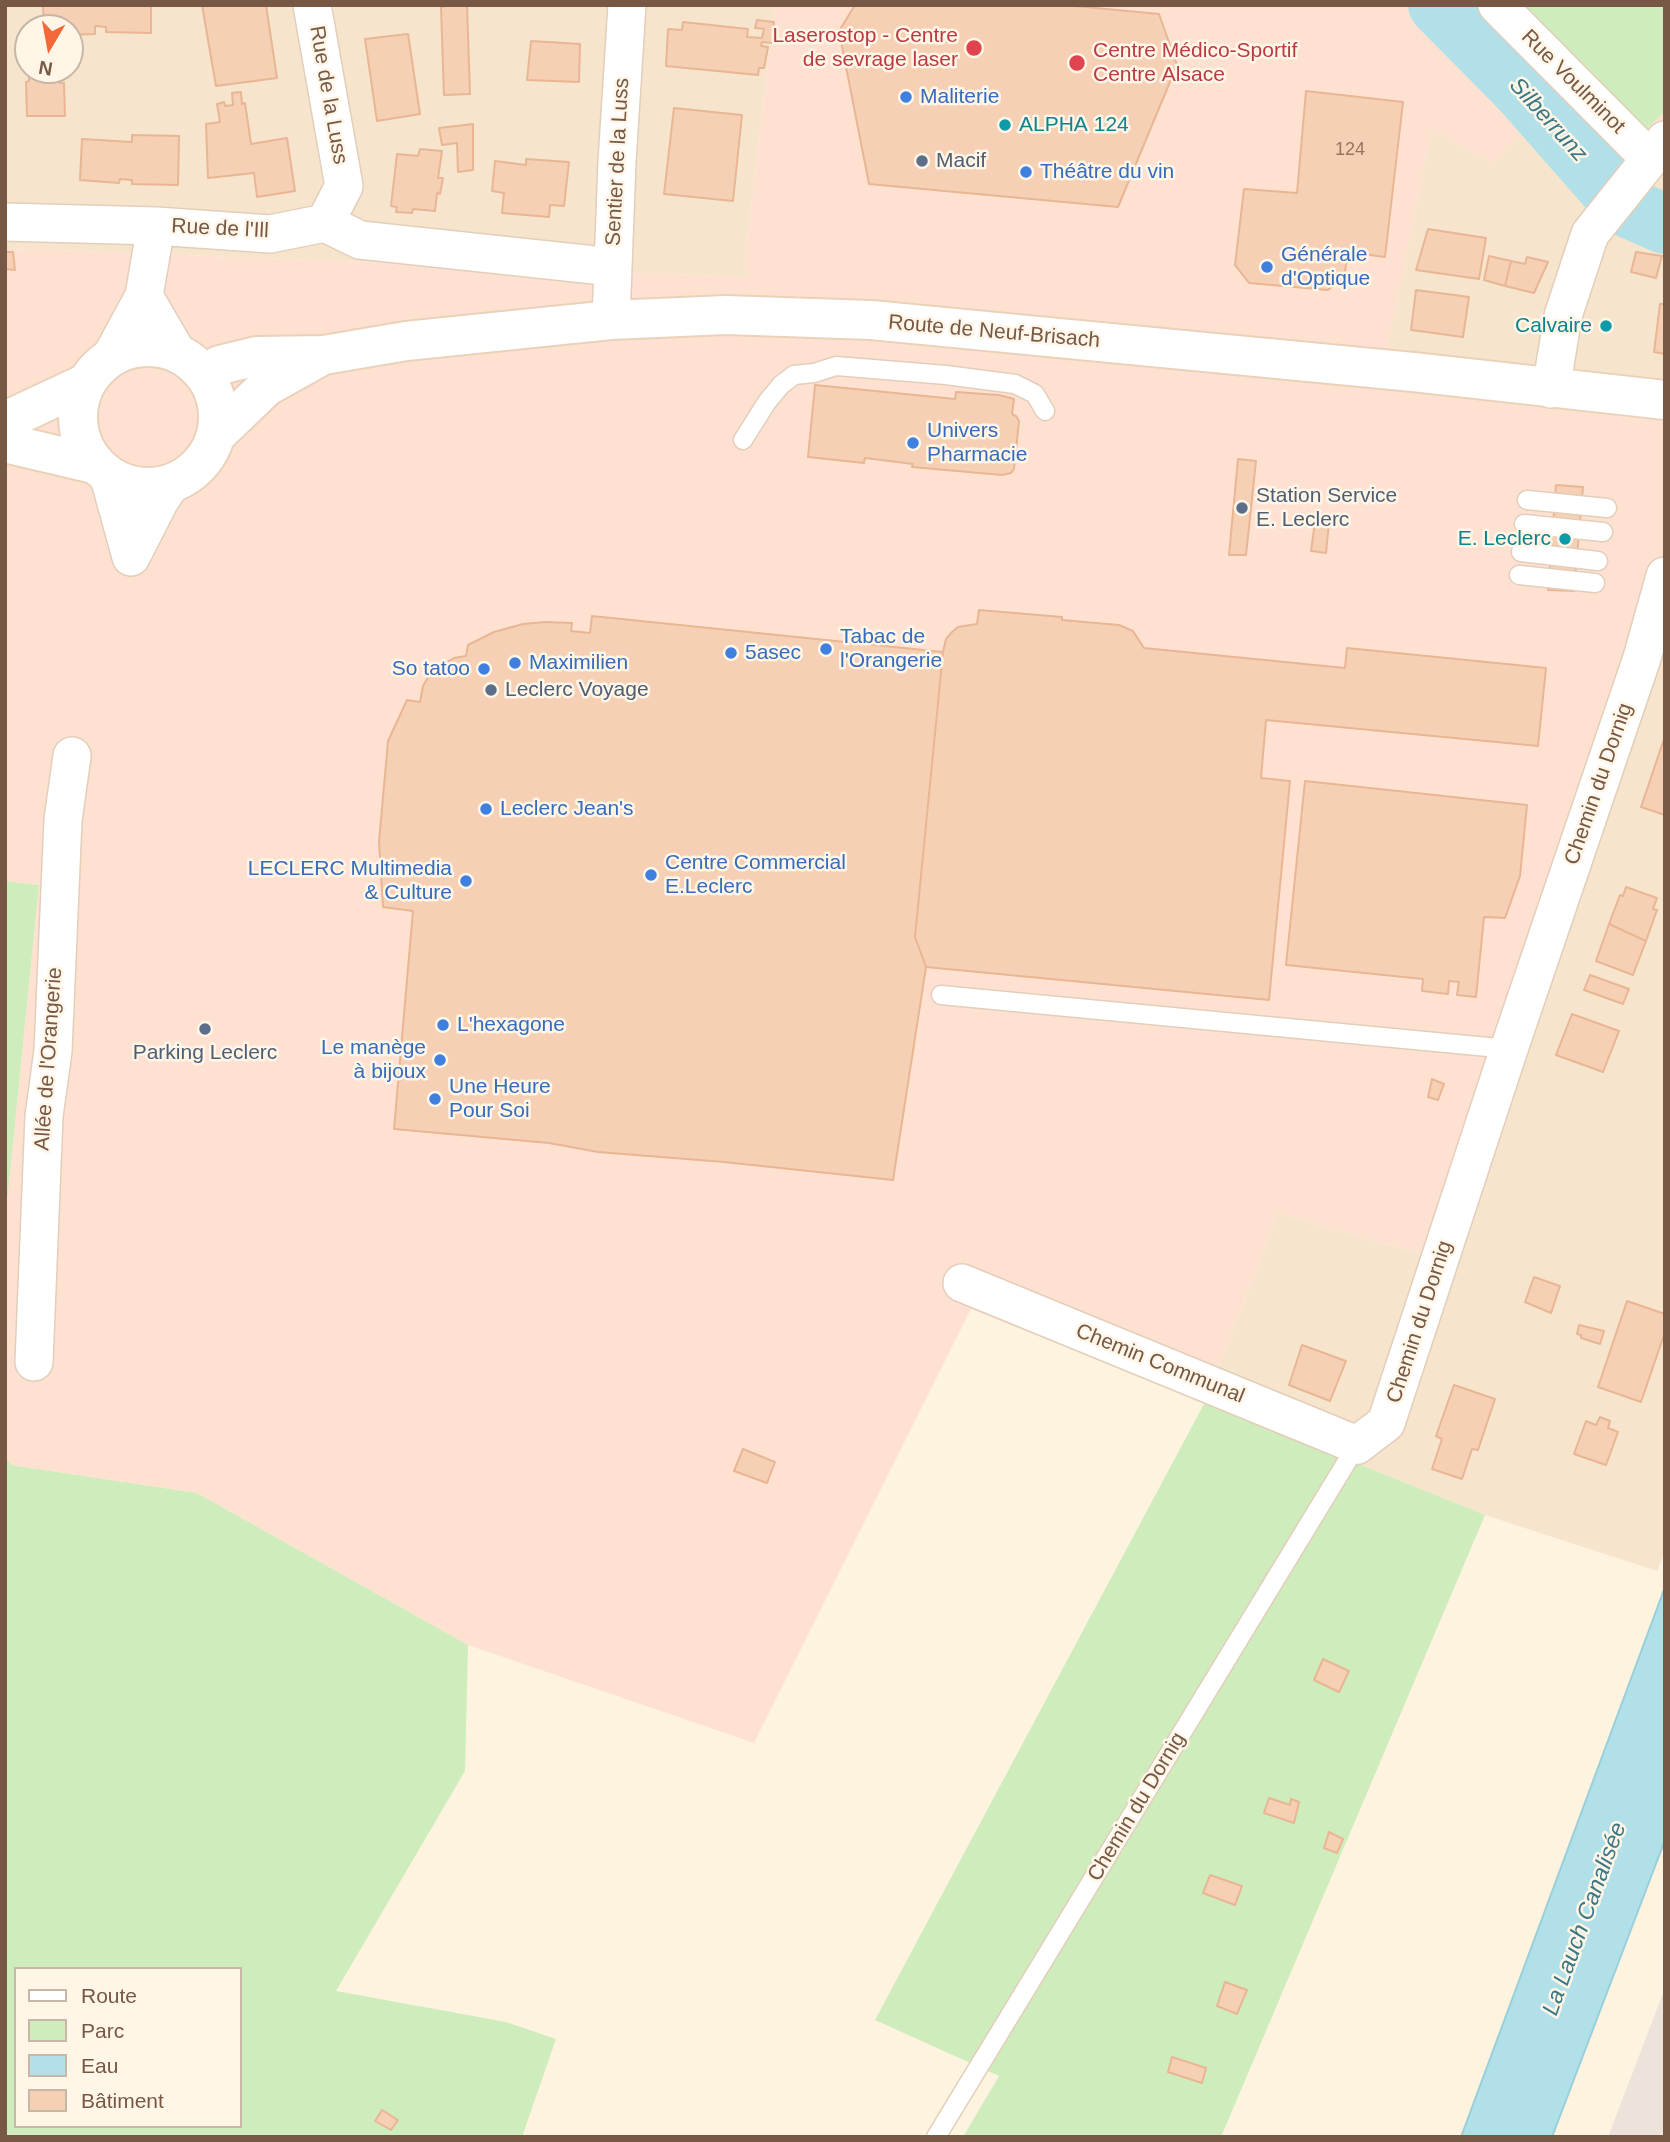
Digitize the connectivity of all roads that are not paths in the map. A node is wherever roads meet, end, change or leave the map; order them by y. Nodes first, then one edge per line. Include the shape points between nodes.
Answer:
1 (312, 5) edge
2 (627, 5) edge
3 (1497, 5) edge
4 (1649, 159) edge
5 (5, 222) edge
6 (325, 223) junction
7 (156, 226) junction
8 (613, 267) junction
9 (145, 296) junction
10 (611, 320) junction
11 (111, 355) junction
12 (324, 355) junction
13 (190, 362) junction
14 (84, 384) junction
15 (1551, 389) junction
16 (1665, 400) edge
17 (1045, 411) dead end
18 (5, 421) edge
19 (217, 435) junction
20 (743, 440) dead end
21 (5, 443) edge
22 (102, 471) junction
23 (170, 485) junction
24 (1527, 500) dead end
25 (1607, 508) dead end
26 (1524, 524) dead end
27 (1603, 533) dead end
28 (1521, 552) dead end
29 (1598, 561) dead end
30 (1519, 575) dead end
31 (1665, 576) edge
32 (1595, 583) dead end
33 (72, 756) dead end
34 (941, 995) dead end
35 (1509, 1049) junction
36 (962, 1283) dead end
37 (34, 1362) dead end
38 (1357, 1445) junction
39 (936, 2137) edge

1 - 6 street, Rue de la Luss via 344,186
2 - 8 street, Sentier de la Luss
3 - 4 street, Rue Voulminot
4 - 15 street via 1590,234 1563,316
5 - 7 street, Rue de l'Ill
6 - 7 street, Rue de l'Ill via 270,234
6 - 8 street via 360,240
7 - 9 street, Rue de l'Ill
8 - 10 street, Sentier de la Luss
9 - 11 street, Rue de l'Ill
9 - 13 street
10 - 12 main road, Route de Neuf-Brisach via 406,341
10 - 15 main road, Route de Neuf-Brisach via 726,315 872,320
11 - 13 main road via 144,345
11 - 14 main road
12 - 13 main road, Route de Neuf-Brisach via 257,356 220,365
12 - 19 main road, Route de Neuf-Brisach via 266,387
13 - 19 main road via 218,402
14 - 18 main road
14 - 22 main road via 77,426
15 - 16 main road, Route de Neuf-Brisach
17 - 20 lane via 1035,394 1015,384 836,366 794,375 781,385
19 - 23 main road via 200,466
21 - 22 main road
22 - 23 main road via 139,488
22 - 23 street via 131,557
24 - 25 lane
26 - 27 lane
28 - 29 lane
30 - 32 lane
31 - 35 street, Chemin du Dornig via 1642,658
33 - 37 street, Allée de l'Orangerie via 63,820 53,1051 44,1116
34 - 35 lane
35 - 38 street, Chemin du Dornig via 1386,1423
36 - 38 street, Chemin Communal
38 - 39 lane, Chemin du Dornig

